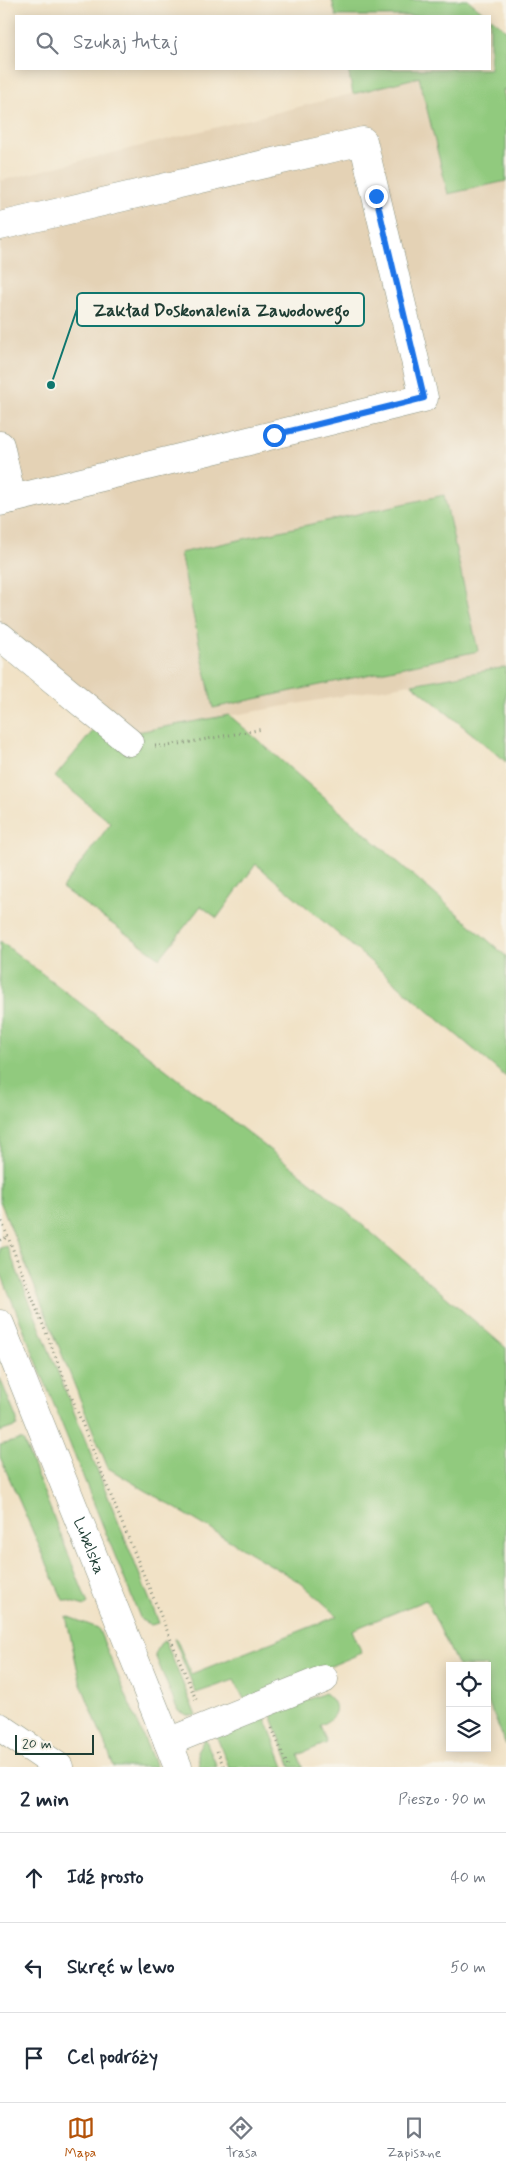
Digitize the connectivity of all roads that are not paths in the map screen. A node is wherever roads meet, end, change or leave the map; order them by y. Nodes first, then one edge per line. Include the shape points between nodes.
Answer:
1 (0, 226) edge
2 (0, 444) edge
3 (6, 501) edge
4 (0, 636) edge
5 (129, 742) road end
6 (0, 1324) edge
7 (324, 1679) dead end
8 (0, 1727) edge
9 (168, 1742) junction
10 (59, 1767) edge
11 (178, 1767) edge

1 - 3 street via 363,141 424,398
2 - 3 street
4 - 5 street
6 - 9 street, Lubelska
7 - 9 street
8 - 10 street
9 - 11 street, Lubelska

